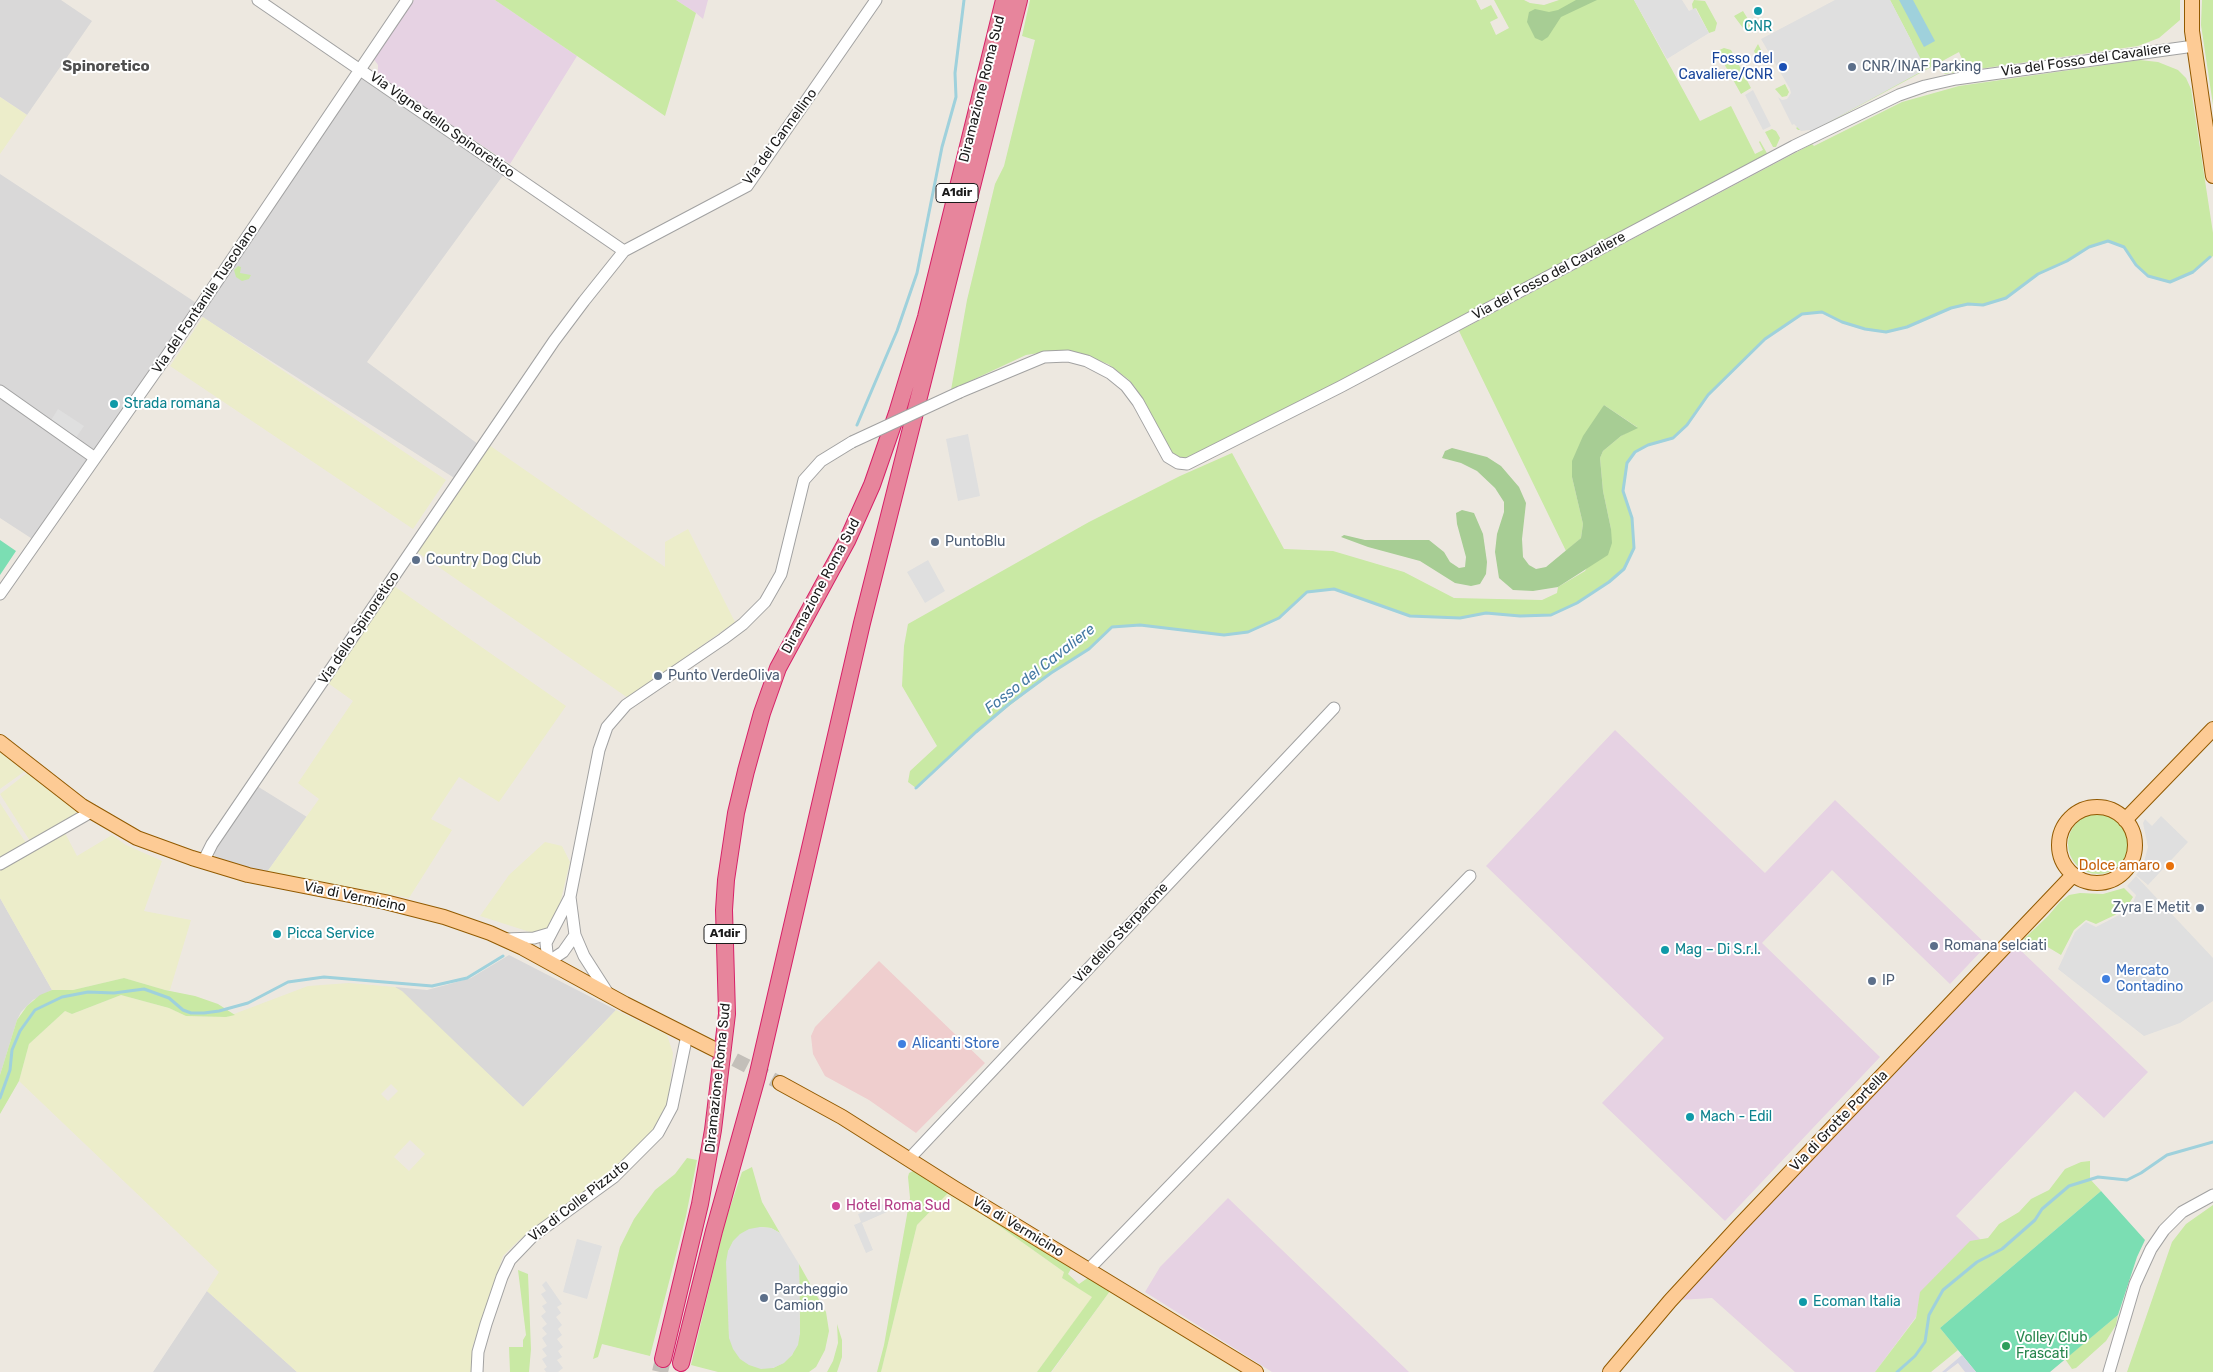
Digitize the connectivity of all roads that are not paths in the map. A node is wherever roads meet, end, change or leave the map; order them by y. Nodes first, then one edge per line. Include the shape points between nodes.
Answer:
1 (258, 0) edge
2 (407, 0) edge
3 (876, 0) edge
4 (1004, 0) edge
5 (1019, 0) edge
6 (2192, 0) edge
7 (2194, 46) junction
8 (360, 68) junction
9 (2213, 176) edge
10 (624, 251) junction
11 (0, 391) edge
12 (95, 458) junction
13 (0, 594) edge
14 (1334, 708) dead end
15 (2213, 729) edge
16 (0, 742) edge
17 (91, 812) junction
18 (2125, 820) junction
19 (203, 862) junction
20 (0, 864) edge
21 (2073, 875) junction
22 (1470, 876) dead end
23 (570, 897) junction
24 (551, 933) junction
25 (575, 935) junction
26 (506, 939) junction
27 (548, 962) junction
28 (609, 995) junction
29 (687, 1035) junction
30 (716, 1050) tunnel mouth
31 (780, 1083) tunnel mouth
32 (908, 1160) junction
33 (2213, 1195) edge
34 (1088, 1270) junction
35 (663, 1359) tunnel mouth
36 (681, 1363) tunnel mouth
37 (477, 1372) edge
38 (1256, 1372) edge
39 (1610, 1372) edge
40 (2110, 1372) edge

1 - 8 street, Via Vigne dello Spinoretico
2 - 8 street, Via del Fontanile Tuscolano
3 - 10 street, Via del Cannellino via 747,186
4 - 35 highway, Diramazione Roma Sud / A1dir via 926,317 897,413 872,485 851,532 775,674 746,771 734,819 726,880 727,1014 713,1130 701,1199
5 - 36 highway, Diramazione Roma Sud / A1dir via 862,624 756,1084
6 - 7 main road
7 - 9 main road
7 - 23 street, Via del Fosso del Cavaliere, bridge via 1956,79 1899,95 1794,146 1190,463 1181,464 1168,457 1138,402 1123,383 1101,367 1078,358 1058,356 1036,359 852,442 821,461 804,480 781,574 760,607 723,639 633,700 610,722 600,745
8 - 10 street, Via Vigne dello Spinoretico
8 - 12 street, Via del Fontanile Tuscolano
10 - 19 street, Via dello Spinoretico via 554,341 212,844
11 - 12 street
12 - 13 street, Via del Fontanile Tuscolano
14 - 32 street, Via dello Sterparone
15 - 18 main road
16 - 17 main road, Via di Vermicino
17 - 19 main road, Via di Vermicino via 137,838
17 - 20 street
18 - 21 main road via 2131,829 2134,847 2123,873 2113,880 2097,884
18 - 21 main road via 2111,810 2096,807 2081,810 2070,817 2061,830 2059,847 2064,864
19 - 26 main road, Via di Vermicino via 257,878 417,910
21 - 39 main road, Via di Grotte Portella via 1739,1226
22 - 34 street
23 - 24 street
23 - 25 street
24 - 26 street via 534,938
24 - 27 street via 545,948
25 - 27 street via 564,952
25 - 28 street
26 - 27 main road, Via di Vermicino
27 - 28 main road, Via di Vermicino
28 - 29 main road, Via di Vermicino
29 - 30 main road, Via di Vermicino
29 - 37 street, Via di Colle Pizzuto via 670,1112 656,1136 614,1177 532,1236 512,1256 486,1324 478,1352
31 - 32 main road, Via di Vermicino via 842,1117
32 - 34 main road, Via di Vermicino
33 - 40 street via 2182,1212 2151,1249 2135,1284
34 - 38 main road, Via di Vermicino

